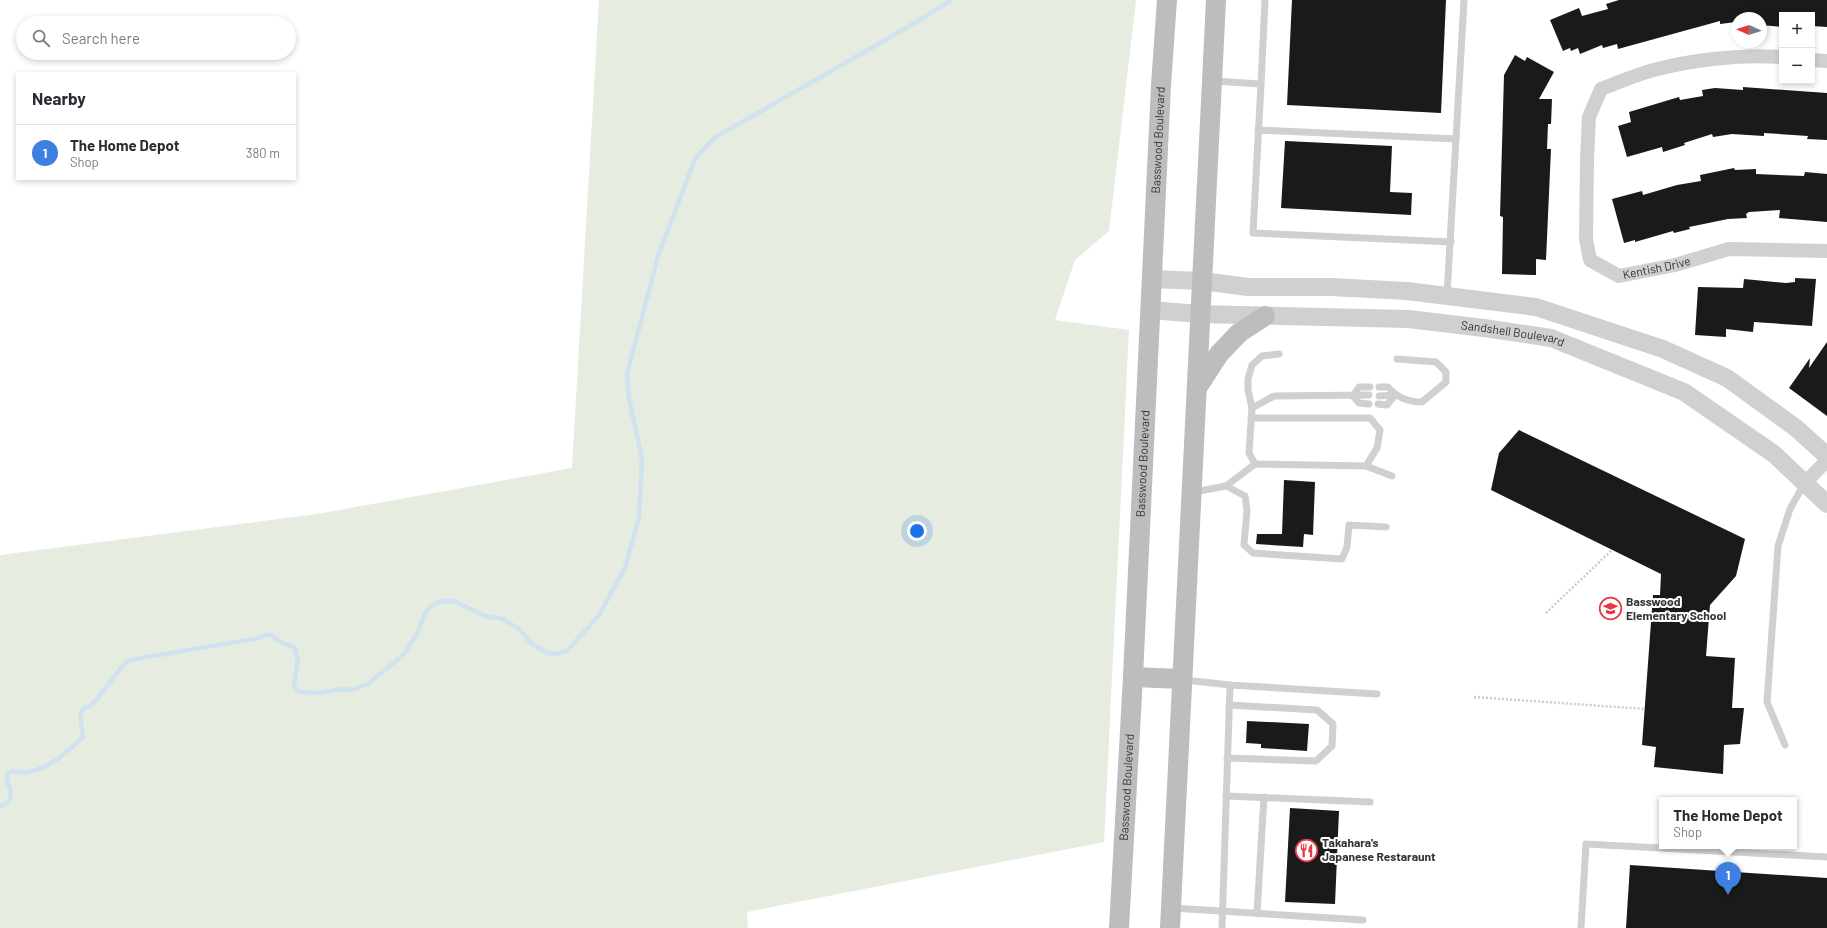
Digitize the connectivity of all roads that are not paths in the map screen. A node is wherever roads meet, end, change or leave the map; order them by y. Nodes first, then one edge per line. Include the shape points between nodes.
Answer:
1 (1167, 0) edge
2 (1216, 0) edge
3 (1265, 0) edge
4 (1464, 0) edge
5 (1779, 57) edge
6 (1815, 60) edge
7 (1827, 61) edge
8 (1212, 81) junction
9 (1261, 84) junction
10 (1258, 130) junction
11 (1456, 139) junction
12 (1451, 242) junction
13 (1827, 250) edge
14 (1151, 279) junction
15 (1202, 281) junction
16 (1447, 296) junction
17 (1150, 310) junction
18 (1200, 314) junction
19 (1265, 316) junction
20 (1279, 354) dead end
21 (1397, 359) dead end
22 (1370, 387) dead end
23 (1379, 387) dead end
24 (1197, 388) junction
25 (1369, 395) dead end
26 (1395, 395) junction
27 (1354, 396) junction
28 (1379, 396) dead end
29 (1369, 404) dead end
30 (1378, 404) dead end
31 (1252, 408) junction
32 (1251, 418) junction
33 (1827, 456) edge
34 (1827, 460) edge
35 (1254, 464) junction
36 (1366, 466) junction
37 (1392, 476) dead end
38 (1804, 483) junction
39 (1226, 486) junction
40 (1191, 492) junction
41 (1827, 504) edge
42 (1386, 527) dead end
43 (1133, 677) junction
44 (1182, 679) junction
45 (1230, 685) junction
46 (1377, 694) dead end
47 (1229, 705) junction
48 (1785, 745) dead end
49 (1227, 758) junction
50 (1226, 796) junction
51 (1264, 798) junction
52 (1370, 802) dead end
53 (1659, 848) edge
54 (1679, 849) edge
55 (1827, 857) edge
56 (1171, 908) junction
57 (1221, 911) junction
58 (1257, 913) junction
59 (1363, 920) dead end
60 (1119, 928) edge
61 (1170, 928) edge
62 (1222, 928) edge
63 (1581, 928) edge

1 - 14 main road, Basswood Boulevard
2 - 8 main road
3 - 9 lane
4 - 11 lane
5 - 13 street, Kentish Drive via 1706,60 1650,71 1600,90 1589,117 1586,238 1590,260 1619,276 1675,265 1729,249
6 - 7 street
8 - 9 lane
8 - 15 main road
9 - 10 lane
10 - 11 lane
10 - 12 lane via 1253,233
11 - 12 lane
12 - 16 lane
14 - 15 street
14 - 17 main road, Basswood Boulevard
15 - 16 street via 1248,287 1331,287
15 - 18 main road
16 - 33 street via 1536,307 1663,349 1726,378 1796,428
17 - 18 street, Sandshell Boulevard
17 - 43 main road, Basswood Boulevard
18 - 19 street, Sandshell Boulevard
18 - 24 main road
19 - 24 main road via 1238,333 1219,354
19 - 38 street, Sandshell Boulevard via 1408,319 1550,338 1684,392 1774,454
20 - 31 lane via 1262,356 1252,365 1248,378
21 - 26 lane via 1436,362 1446,372 1446,382 1422,402 1411,402
22 - 27 lane via 1359,387
23 - 26 lane via 1388,387
24 - 40 main road
25 - 27 lane
26 - 28 lane
26 - 30 lane via 1387,405
27 - 29 lane via 1359,403
27 - 31 lane via 1274,396
31 - 32 lane
32 - 35 lane via 1249,453
32 - 36 lane via 1370,418 1380,430 1377,448
34 - 38 street
35 - 36 lane
35 - 39 lane
36 - 37 lane
38 - 41 street, Sandshell Boulevard
38 - 48 lane via 1790,509 1777,554 1767,702
39 - 40 lane
39 - 42 lane via 1245,496 1247,517 1244,545 1253,553 1342,559 1347,547 1349,525
40 - 44 main road
43 - 44 main road
43 - 60 main road, Basswood Boulevard
44 - 45 lane
44 - 56 main road
45 - 46 lane
45 - 47 lane
47 - 49 lane
47 - 49 lane via 1317,710 1333,724 1332,746 1316,761
49 - 50 lane
50 - 51 lane
50 - 57 lane
51 - 52 lane
51 - 58 lane
53 - 63 lane via 1586,844
54 - 55 lane
56 - 57 lane
56 - 61 main road
57 - 58 lane
57 - 62 lane
58 - 59 lane

